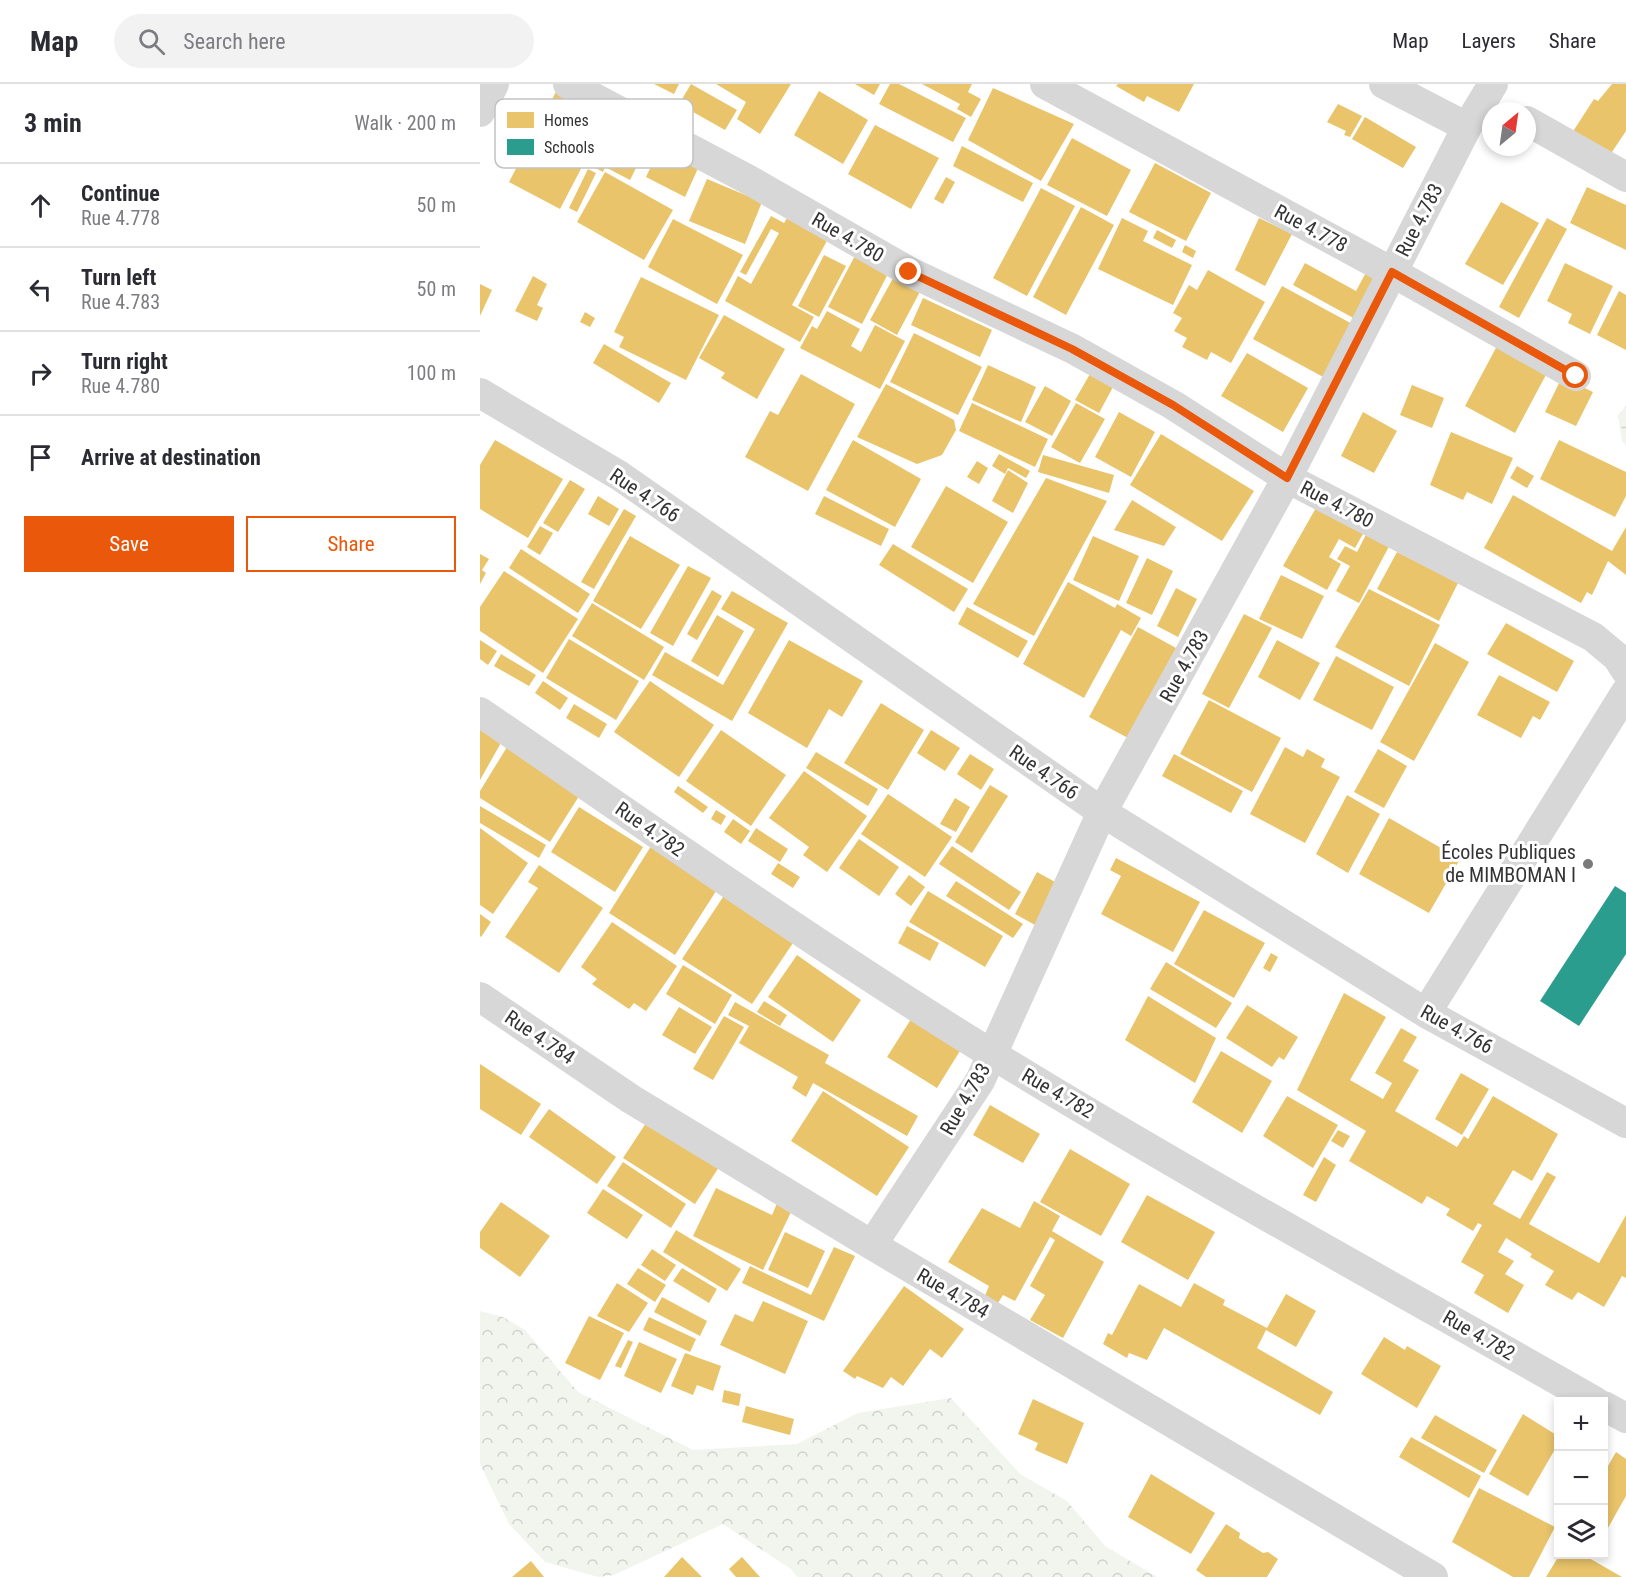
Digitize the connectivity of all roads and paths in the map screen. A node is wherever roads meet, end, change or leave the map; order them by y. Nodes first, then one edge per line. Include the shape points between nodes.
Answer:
1 (494, 84) edge
2 (568, 84) edge
3 (1045, 84) edge
4 (1384, 84) edge
5 (1496, 97) edge
6 (596, 99) edge
7 (480, 112) edge
8 (1536, 126) edge
9 (1467, 127) junction
10 (693, 150) edge
11 (1626, 177) edge
12 (1392, 272) junction
13 (1576, 376) dead end
14 (480, 393) edge
15 (1287, 478) junction
16 (1626, 671) edge
17 (1626, 692) edge
18 (480, 712) edge
19 (1102, 812) junction
20 (480, 997) edge
21 (1426, 1013) junction
22 (991, 1054) junction
23 (1626, 1123) edge
24 (872, 1245) junction
25 (1589, 1397) edge
26 (1608, 1408) edge
27 (1626, 1418) edge
28 (1433, 1577) edge

1 - 7 street
2 - 6 street, Rue 4.780
3 - 12 street, Rue 4.778
4 - 9 street
5 - 9 street, Rue 4.783
8 - 11 street
9 - 12 street, Rue 4.783
10 - 15 street, Rue 4.780 via 909,272 1072,349 1173,405
12 - 13 street, Rue 4.778
12 - 15 street, Rue 4.783
14 - 19 street, Rue 4.766 via 620,476
15 - 16 street, Rue 4.780 via 1593,638 1617,657
15 - 19 street, Rue 4.783
17 - 21 street
18 - 22 street, Rue 4.782 via 815,942
19 - 21 street, Rue 4.766
19 - 22 street, Rue 4.783
20 - 24 street, Rue 4.784 via 631,1099
21 - 23 street, Rue 4.766
22 - 24 street, Rue 4.783 via 980,1081
22 - 25 street, Rue 4.782
24 - 28 street, Rue 4.784
26 - 27 street

